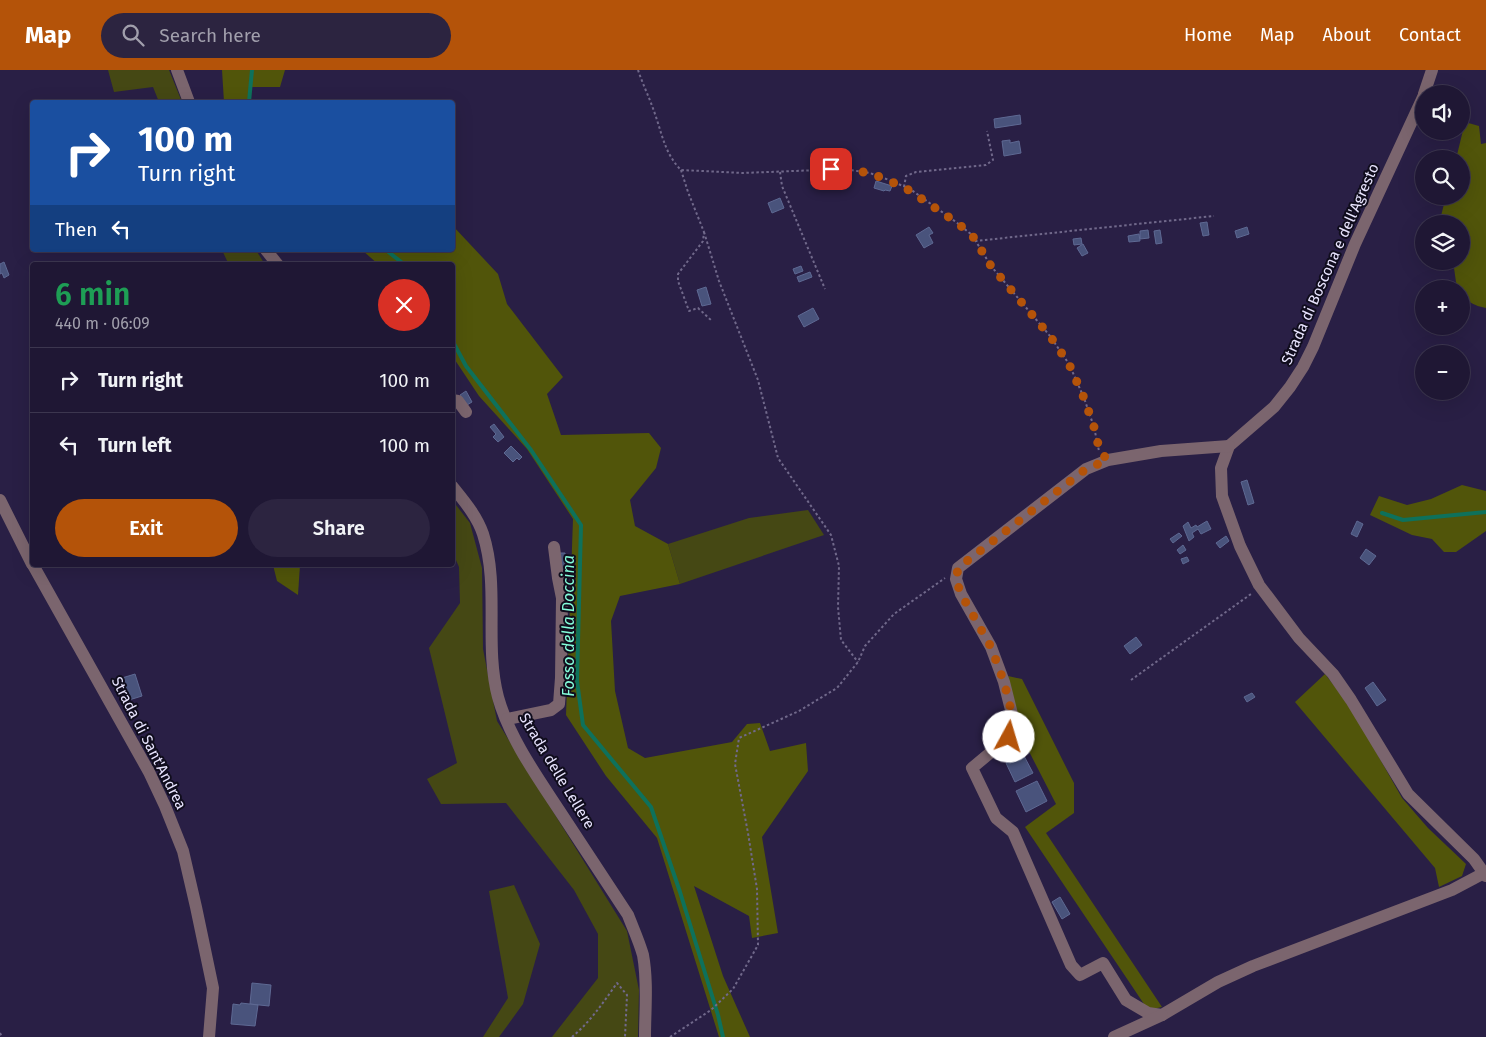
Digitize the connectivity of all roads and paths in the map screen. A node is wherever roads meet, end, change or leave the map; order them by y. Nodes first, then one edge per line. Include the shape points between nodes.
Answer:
1 (177, 70) edge
2 (638, 70) edge
3 (1432, 70) edge
4 (1427, 85) edge
5 (188, 100) edge
6 (1415, 114) edge
7 (986, 131) dead end
8 (681, 170) junction
9 (780, 172) junction
10 (904, 187) junction
11 (1214, 216) dead end
12 (704, 232) junction
13 (975, 241) junction
14 (268, 252) edge
15 (276, 262) edge
16 (825, 289) dead end
17 (712, 321) dead end
18 (455, 400) edge
19 (466, 412) dead end
20 (1229, 446) junction
21 (1108, 460) junction
22 (455, 490) edge
23 (0, 500) edge
24 (554, 547) dead end
25 (30, 558) edge
26 (35, 567) edge
27 (958, 568) junction
28 (1261, 587) junction
29 (858, 662) junction
30 (1131, 680) dead end
31 (507, 719) junction
32 (1485, 875) edge
33 (1162, 1015) junction
34 (0, 1033) edge
35 (2, 1037) edge
36 (209, 1037) edge
37 (572, 1037) edge
38 (625, 1037) edge
39 (645, 1037) edge
40 (670, 1037) edge
41 (1114, 1037) edge

1 - 5 street
2 - 8 path via 666,149
3 - 4 street, Strada di Boscona e dell'Agresto
6 - 20 street, Strada di Boscona e dell'Agresto via 1303,367 1274,407
7 - 10 path via 992,160 986,165 916,172 906,176
8 - 9 path
8 - 12 path
9 - 10 path via 844,169 870,173
9 - 16 path via 782,186
10 - 13 path via 956,222
11 - 13 path
12 - 17 path via 703,241 678,274 678,281 688,311 698,308
12 - 29 path via 719,281 758,380 778,458 831,535 839,566 841,640
13 - 21 path via 1069,364 1084,398 1100,452
14 - 15 street
18 - 19 street
20 - 21 street via 1162,451
20 - 28 street via 1222,468 1222,496 1240,546
21 - 27 street via 1086,469
22 - 31 street, Strada delle Lellere via 471,509 483,533 491,590 494,672 498,696
23 - 25 street, Strada di Sant'Andrea
24 - 31 street via 562,598 559,704 551,710
26 - 36 street, Strada di Sant'Andrea via 149,772 183,851 213,988
27 - 29 path via 894,614 865,646
27 - 33 street via 956,580 961,594 991,647 1012,714 1009,737 972,768 996,818 1013,832 1071,966 1080,975 1103,963 1126,1000 1148,1013
28 - 30 path
28 - 32 street via 1298,638 1333,674 1408,794 1474,859
29 - 40 path via 837,688 799,712 739,738 735,764 757,890 758,946 733,989 711,1010
31 - 39 street, Strada delle Lellere via 519,746 628,915 637,935 645,971
32 - 33 street via 1253,966 1218,982
33 - 41 street
34 - 35 path
37 - 38 path via 600,1008 617,983 627,995

